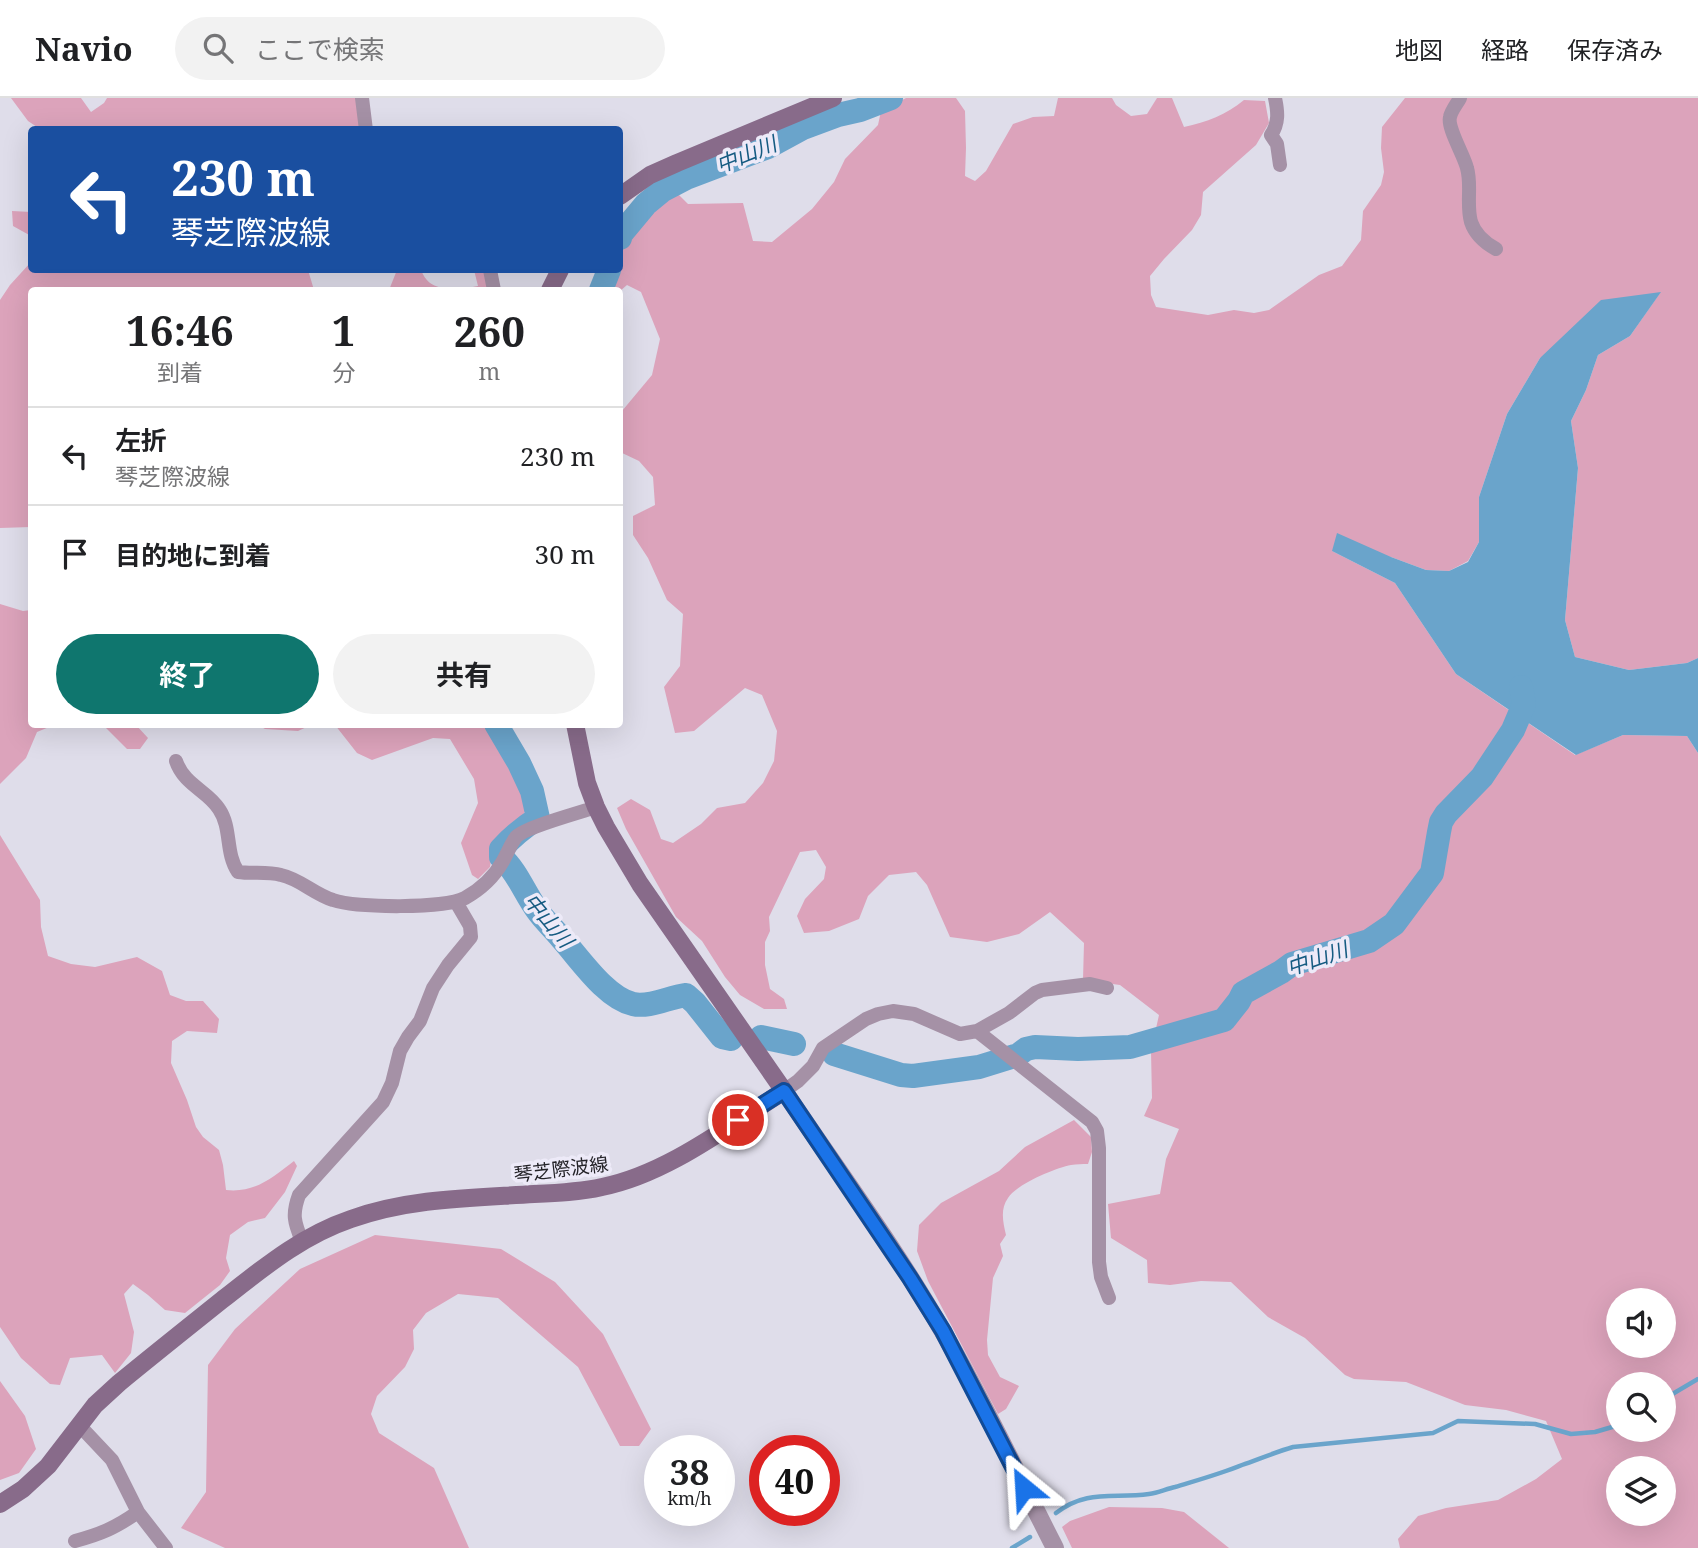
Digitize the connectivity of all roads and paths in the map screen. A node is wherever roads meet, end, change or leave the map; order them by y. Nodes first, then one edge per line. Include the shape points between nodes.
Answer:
1 (362, 98) edge
2 (833, 98) edge
3 (1275, 98) edge
4 (1460, 98) edge
5 (366, 126) edge
6 (1280, 165) dead end
7 (623, 194) edge
8 (1496, 249) dead end
9 (576, 728) edge
10 (176, 761) dead end
11 (596, 807) junction
12 (456, 902) junction
13 (1107, 988) dead end
14 (977, 1031) junction
15 (784, 1091) junction
16 (302, 1241) junction
17 (1109, 1298) dead end
18 (79, 1425) junction
19 (0, 1504) edge
20 (138, 1512) junction
21 (75, 1541) dead end
22 (166, 1548) edge
23 (1055, 1548) edge

1 - 5 street
2 - 7 main road via 650,175
3 - 6 street via 1277,120 1271,135 1278,144
4 - 8 street via 1450,126 1467,166 1471,222 1479,236
9 - 11 main road
10 - 12 street via 179,771 221,811 238,872 279,874 321,896 357,905
11 - 12 street via 516,837 493,876
11 - 15 main road via 640,884
12 - 16 street via 471,937 433,988 420,1021 400,1051 383,1102 299,1195 293,1210
13 - 14 street via 1090,984 1042,990
14 - 15 street via 960,1034 914,1014 878,1014 823,1048 813,1066
14 - 17 street via 1097,1130 1099,1262
15 - 16 main road, 琴芝際波線 via 642,1176 576,1192 401,1205 348,1220
15 - 23 street via 943,1331
16 - 18 main road, 琴芝際波線 via 152,1355
18 - 19 main road, 琴芝際波線 via 48,1466
18 - 20 street via 112,1460
20 - 21 street via 118,1526
20 - 22 street

